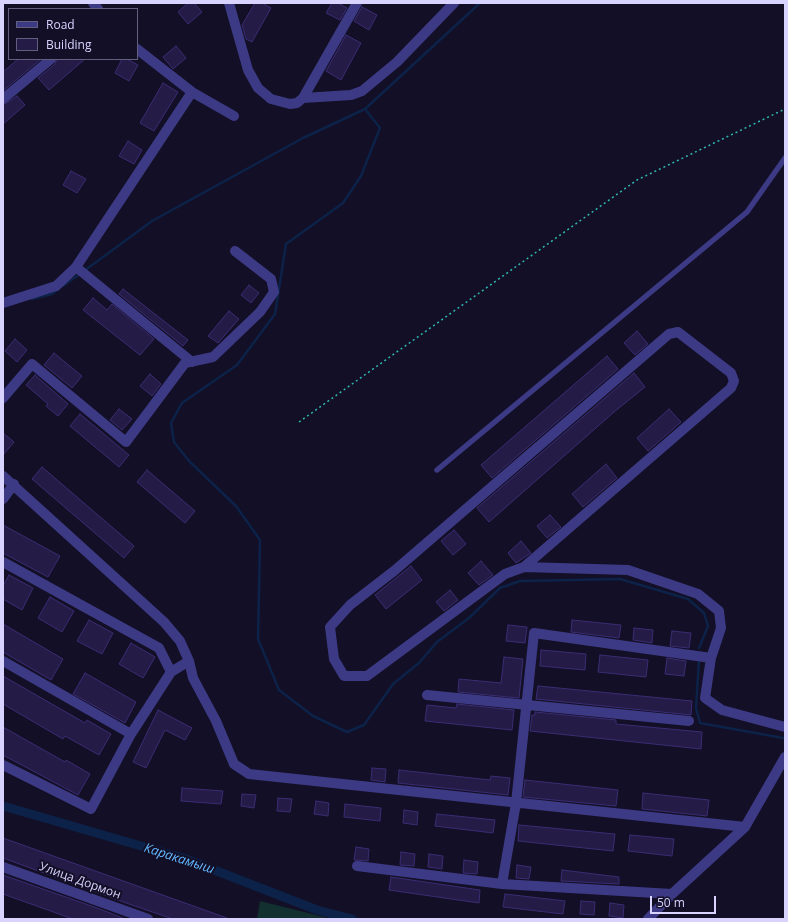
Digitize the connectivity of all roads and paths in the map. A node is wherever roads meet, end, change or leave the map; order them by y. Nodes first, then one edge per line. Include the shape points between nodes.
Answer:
1 (357, 3) edge
2 (454, 3) edge
3 (230, 4) edge
4 (138, 50) edge
5 (50, 60) edge
6 (192, 92) junction
7 (302, 98) junction
8 (3, 99) edge
9 (785, 109) edge
10 (234, 116) dead end
11 (785, 158) edge
12 (235, 251) dead end
13 (76, 267) junction
14 (3, 303) edge
15 (192, 362) junction
16 (3, 398) edge
17 (299, 422) dead end
18 (437, 470) dead end
19 (3, 476) edge
20 (14, 484) junction
21 (3, 499) edge
22 (3, 562) edge
23 (524, 567) junction
24 (711, 658) junction
25 (3, 661) edge
26 (188, 661) junction
27 (171, 672) junction
28 (427, 695) dead end
29 (527, 705) junction
30 (689, 721) dead end
31 (785, 727) edge
32 (131, 734) junction
33 (785, 756) edge
34 (3, 766) edge
35 (782, 769) edge
36 (516, 803) junction
37 (745, 827) junction
38 (358, 866) dead end
39 (3, 867) edge
40 (502, 884) junction
41 (672, 894) junction
42 (148, 919) edge
43 (648, 919) edge

1 - 7 street
2 - 7 street via 397,62 362,91 351,95
3 - 7 street via 248,70 258,88 271,99 290,104 298,103
4 - 6 street
5 - 8 street
6 - 10 street
6 - 13 street
9 - 17 path via 637,180
11 - 18 lane via 747,212
12 - 15 street via 271,279 274,292 260,312 213,357
13 - 14 street via 56,286
13 - 15 street
15 - 16 street via 185,363 126,442 32,364
19 - 20 street
20 - 21 street
20 - 26 street via 164,622 180,641
22 - 27 street via 159,648
23 - 23 street via 505,574 367,676 344,676 334,659 330,627 350,605 394,571 669,334 678,332 731,373 734,381 731,388
23 - 24 street via 628,570 698,594 719,611 720,628
24 - 29 street via 534,633
24 - 31 street via 705,698 722,710
25 - 32 street
26 - 27 street
26 - 36 street via 193,678 216,721 234,764 249,774
27 - 32 street
28 - 29 street
29 - 30 street
29 - 36 street
32 - 34 street via 91,809
33 - 35 street
35 - 37 street
36 - 37 street
36 - 40 street
37 - 41 street
38 - 40 street
39 - 42 street, Улица Дормон
40 - 41 street
41 - 43 street

